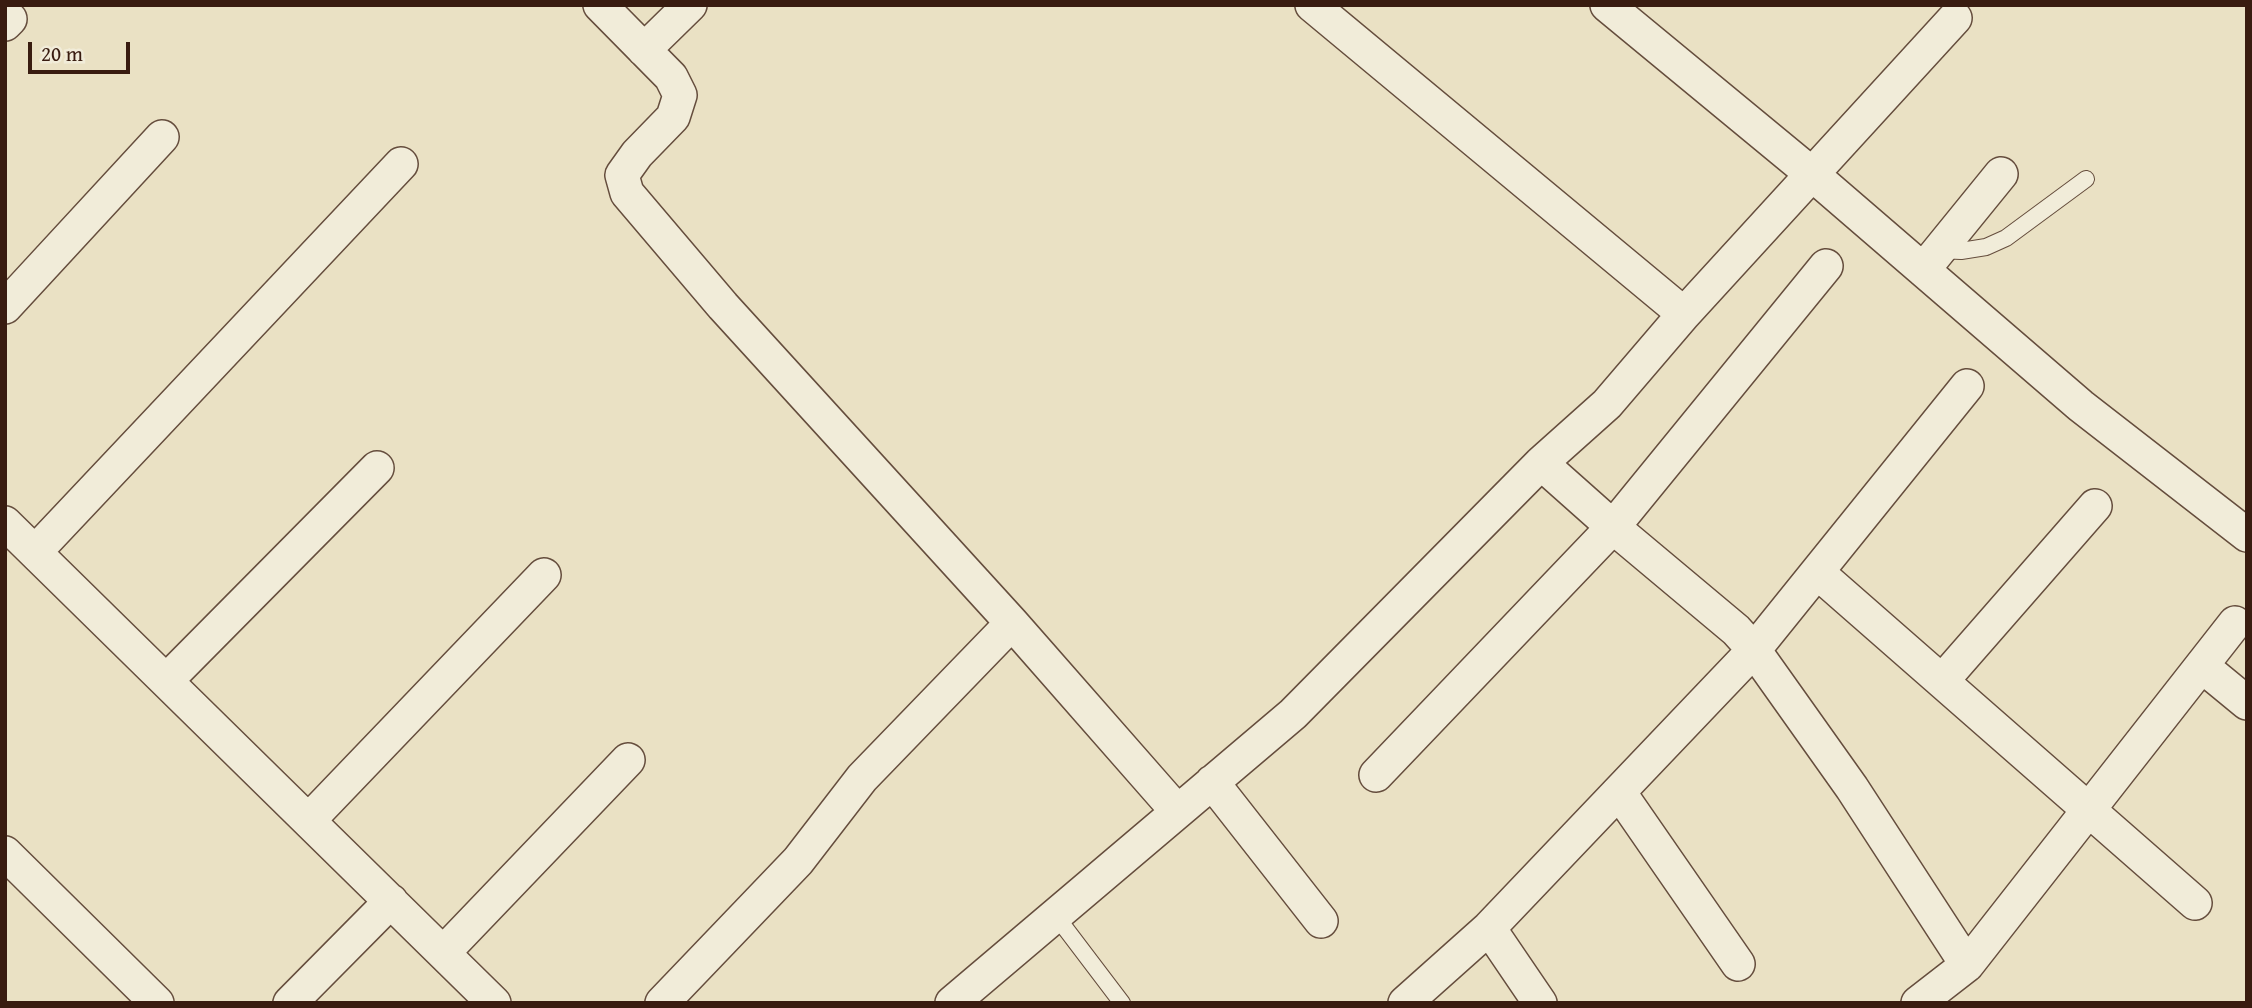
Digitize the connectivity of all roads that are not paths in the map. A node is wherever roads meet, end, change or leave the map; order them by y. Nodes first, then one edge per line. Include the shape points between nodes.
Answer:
1 (600, 5) edge
2 (690, 5) edge
3 (1312, 5) edge
4 (1607, 5) edge
5 (1955, 18) dead end
6 (644, 50) junction
7 (162, 137) dead end
8 (401, 164) dead end
9 (2001, 174) dead end
10 (1813, 175) junction
11 (2086, 179) dead end
12 (1931, 260) junction
13 (1826, 265) dead end
14 (5, 307) edge
15 (1684, 314) junction
16 (1967, 386) dead end
17 (1541, 463) junction
18 (377, 468) dead end
19 (2095, 506) dead end
20 (5, 523) edge
21 (1613, 527) junction
22 (2247, 535) edge
23 (35, 552) junction
24 (1817, 572) junction
25 (544, 575) dead end
26 (1012, 623) junction
27 (2235, 623) dead end
28 (1754, 650) junction
29 (2202, 666) junction
30 (167, 680) junction
31 (1942, 681) junction
32 (2247, 703) edge
33 (628, 760) dead end
34 (1376, 775) dead end
35 (1213, 782) junction
36 (1619, 792) junction
37 (1177, 811) junction
38 (2090, 811) junction
39 (310, 820) junction
40 (5, 853) edge
41 (391, 901) junction
42 (2195, 903) dead end
43 (1056, 916) junction
44 (1321, 921) dead end
45 (1489, 928) junction
46 (444, 952) junction
47 (1738, 964) dead end
48 (1967, 965) junction
49 (157, 1003) edge
50 (290, 1003) edge
51 (494, 1003) edge
52 (662, 1003) edge
53 (951, 1003) edge
54 (1122, 1003) edge
55 (1405, 1003) edge
56 (1540, 1003) edge
57 (1918, 1003) edge

1 - 6 street
2 - 6 street
3 - 15 street
4 - 10 street
5 - 10 street
6 - 26 street via 671,77 680,95 673,117 622,175 626,193
7 - 14 street
8 - 23 street
9 - 12 street
10 - 12 street
10 - 15 street
11 - 12 lane via 2006,238
12 - 22 street via 2081,406
13 - 21 street
15 - 17 street via 1607,404
16 - 24 street
17 - 21 street
17 - 35 street via 1293,714
18 - 30 street
19 - 31 street
20 - 23 street
21 - 28 street
21 - 34 street
23 - 30 street
24 - 28 street
24 - 31 street
25 - 39 street
26 - 37 street
26 - 52 street via 862,778 798,861
27 - 29 street
28 - 36 street
28 - 48 street via 1852,788
29 - 32 street
29 - 38 street
30 - 39 street
31 - 38 street
33 - 46 street
35 - 37 street
35 - 44 street
36 - 45 street
36 - 47 street
37 - 43 street
38 - 42 street
38 - 48 street
39 - 41 street
40 - 49 street
41 - 46 street
41 - 50 street
43 - 53 street
43 - 54 lane
45 - 55 street
45 - 56 street
46 - 51 street
48 - 57 street

